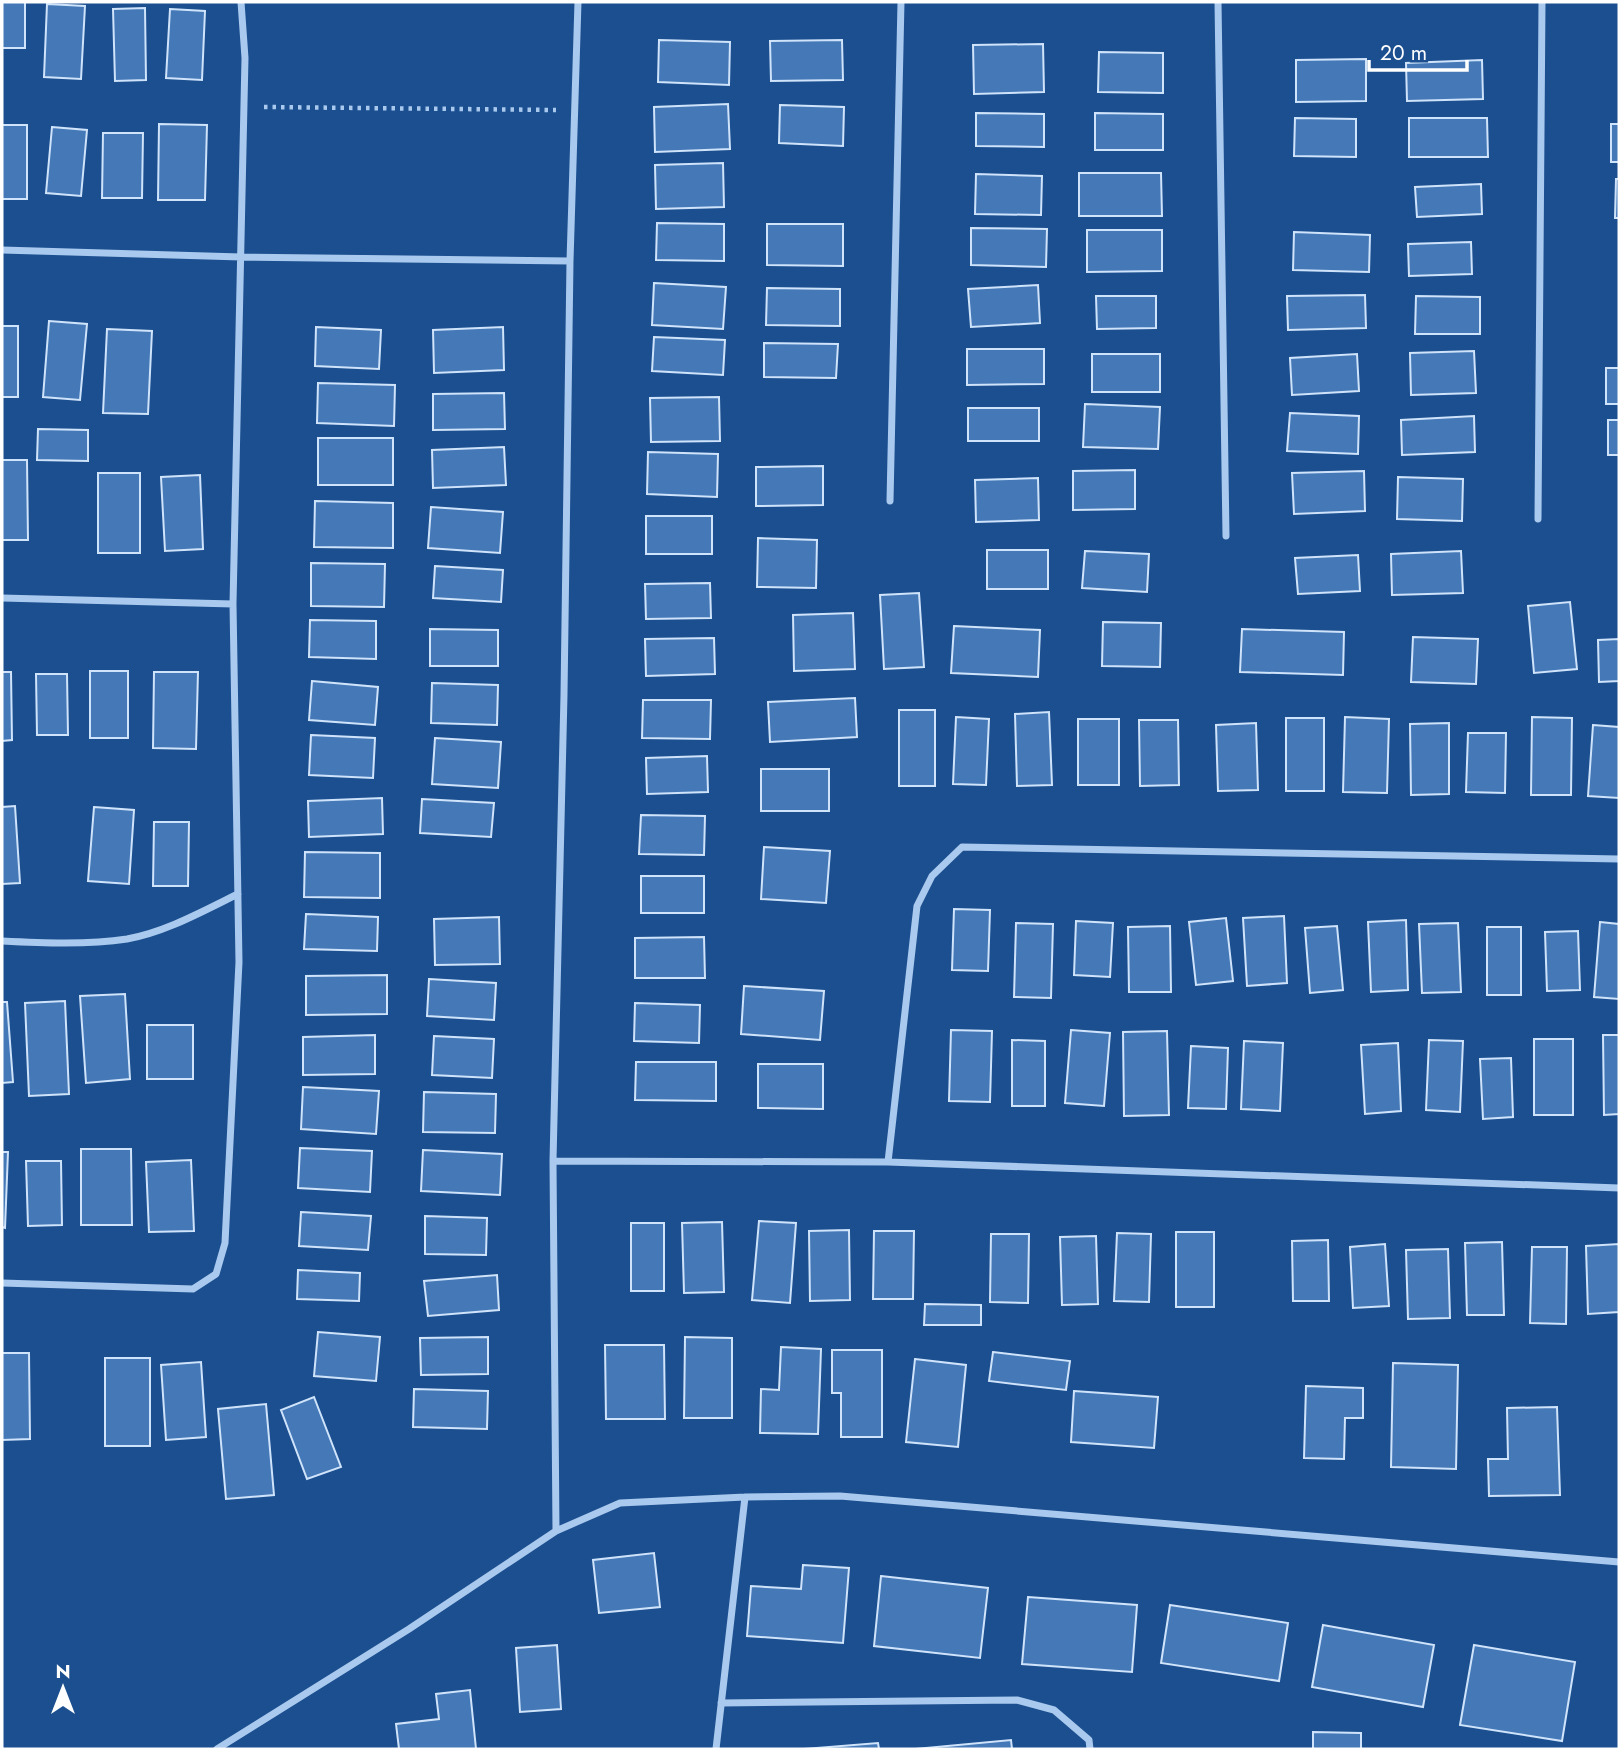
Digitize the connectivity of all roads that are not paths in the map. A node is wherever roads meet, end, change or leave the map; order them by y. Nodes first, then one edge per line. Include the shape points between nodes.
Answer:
1 (241, 2) edge
2 (578, 2) edge
3 (901, 2) edge
4 (1218, 2) edge
5 (1542, 2) edge
6 (2, 250) edge
7 (241, 257) junction
8 (570, 261) junction
9 (890, 501) dead end
10 (1538, 519) dead end
11 (1226, 536) dead end
12 (2, 598) edge
13 (233, 604) junction
14 (1619, 859) edge
15 (238, 894) junction
16 (2, 941) edge
17 (553, 1161) junction
18 (888, 1162) junction
19 (1619, 1188) edge
20 (2, 1283) edge
21 (745, 1497) junction
22 (556, 1531) junction
23 (1619, 1562) edge
24 (721, 1703) junction
25 (217, 1749) edge
26 (716, 1749) edge
27 (1090, 1749) edge

1 - 7 street via 245,58
2 - 8 street
3 - 9 street
4 - 11 street
5 - 10 street
6 - 7 street
7 - 8 street
7 - 13 street
8 - 17 street
12 - 13 street
13 - 15 street
14 - 18 street via 962,847 932,876 917,906
15 - 16 street via 181,922 128,939
15 - 20 street via 239,962 225,1243 216,1274 193,1289
17 - 18 street
17 - 22 street
18 - 19 street
21 - 22 street via 620,1503
21 - 23 street via 840,1496
21 - 24 street
22 - 25 street
24 - 26 street
24 - 27 street via 1017,1700 1054,1710 1089,1740

